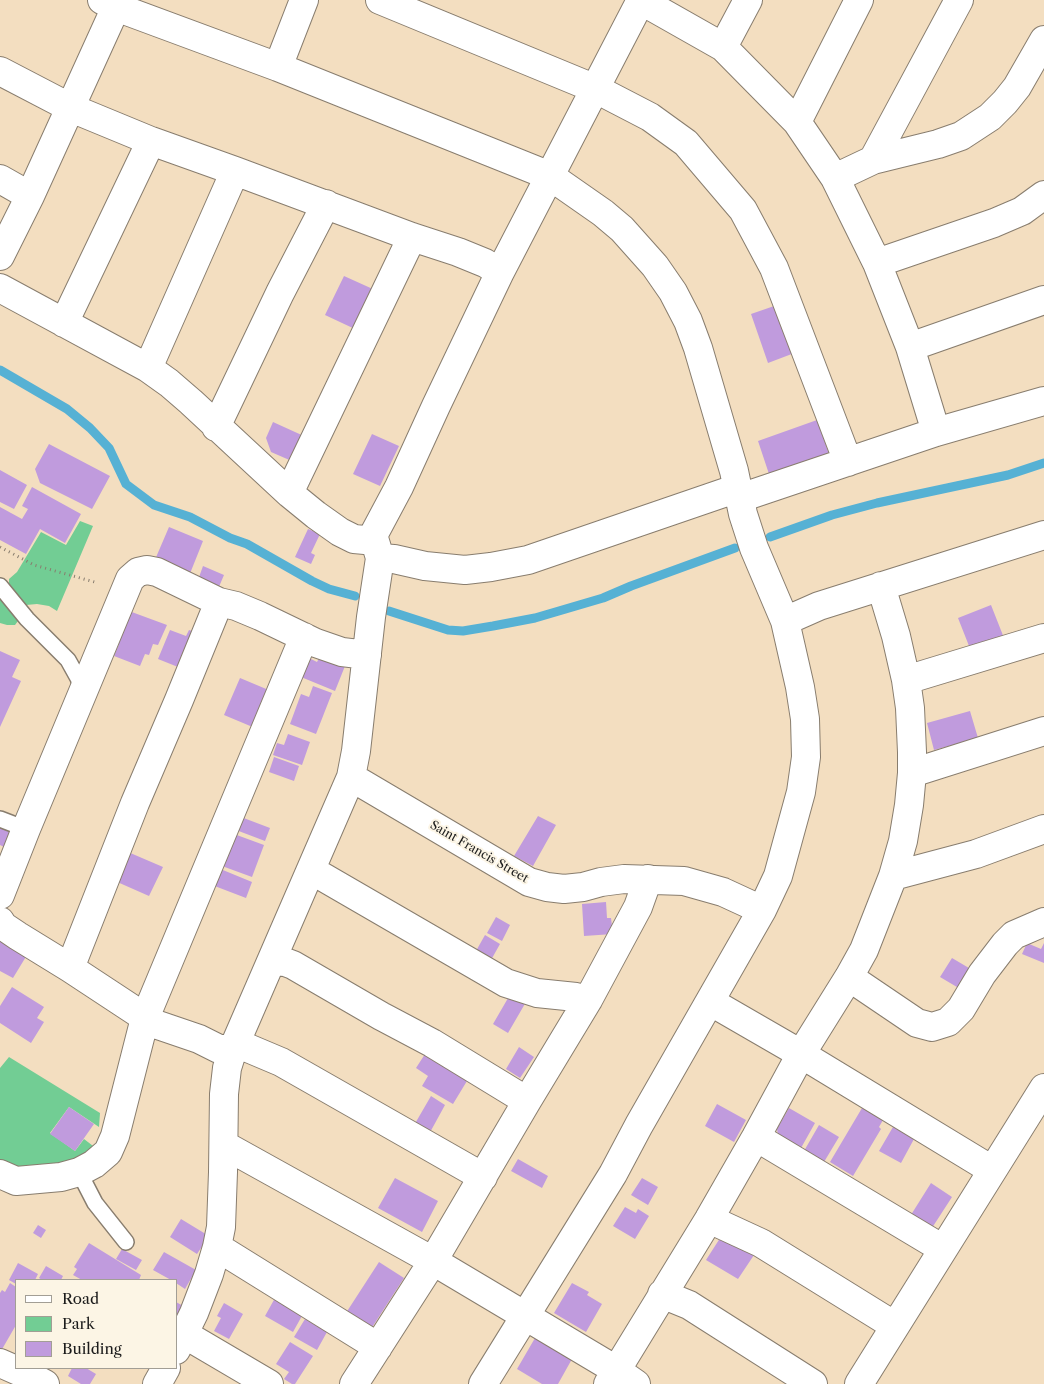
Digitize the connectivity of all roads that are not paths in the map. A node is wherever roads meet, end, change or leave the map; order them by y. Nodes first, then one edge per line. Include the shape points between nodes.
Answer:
1 (304, 0) edge
2 (380, 0) edge
3 (640, 0) edge
4 (748, 0) edge
5 (859, 0) edge
6 (959, 0) edge
7 (109, 4) edge
8 (1044, 40) edge
9 (723, 47) junction
10 (278, 67) junction
11 (0, 72) edge
12 (596, 89) junction
13 (71, 108) junction
14 (797, 122) junction
15 (150, 141) junction
16 (873, 160) junction
17 (236, 171) junction
18 (550, 176) junction
19 (835, 178) junction
20 (0, 179) edge
21 (1044, 195) edge
22 (30, 196) junction
23 (326, 204) junction
24 (412, 237) junction
25 (0, 256) edge
26 (878, 263) junction
27 (500, 272) junction
28 (0, 288) edge
29 (1044, 300) edge
30 (64, 323) junction
31 (910, 347) junction
32 (148, 368) junction
33 (1044, 401) edge
34 (216, 427) junction
35 (936, 432) junction
36 (848, 462) junction
37 (289, 493) junction
38 (739, 493) junction
39 (1044, 535) edge
40 (377, 548) junction
41 (0, 586) edge
42 (881, 586) junction
43 (219, 602) junction
44 (785, 621) junction
45 (304, 637) junction
46 (1044, 638) edge
47 (367, 655) junction
48 (906, 680) junction
49 (83, 694) junction
50 (1044, 731) edge
51 (912, 773) junction
52 (351, 777) junction
53 (0, 819) edge
54 (26, 829) junction
55 (1044, 829) edge
56 (310, 870) junction
57 (893, 876) junction
58 (648, 879) junction
59 (0, 895) edge
60 (762, 910) junction
61 (0, 921) edge
62 (1044, 922) edge
63 (272, 961) junction
64 (70, 968) junction
65 (849, 977) junction
66 (588, 1000) junction
67 (711, 1002) junction
68 (145, 1018) junction
69 (235, 1046) junction
70 (800, 1054) junction
71 (1044, 1088) edge
72 (527, 1101) junction
73 (756, 1137) junction
74 (224, 1144) junction
75 (992, 1170) junction
76 (79, 1172) junction
77 (0, 1174) edge
78 (483, 1177) junction
79 (708, 1219) junction
80 (126, 1242) dead end
81 (217, 1247) junction
82 (943, 1249) junction
83 (433, 1261) junction
84 (662, 1294) junction
85 (524, 1316) junction
86 (895, 1326) junction
87 (180, 1342) edge
88 (378, 1347) junction
89 (2, 1368) edge
90 (165, 1369) edge
91 (620, 1379) edge
92 (45, 1384) edge
93 (157, 1384) edge
94 (269, 1384) edge
95 (354, 1384) edge
96 (483, 1384) edge
97 (813, 1384) edge
98 (859, 1384) edge

1 - 10 street
2 - 12 street
3 - 9 street
3 - 12 street
4 - 9 street
5 - 14 street
6 - 16 street
7 - 10 street
7 - 13 street
8 - 16 street via 1017,86 990,117 961,136
9 - 14 street
10 - 18 street
11 - 13 street
12 - 18 street
12 - 36 street via 650,117 686,143 743,210 774,268
13 - 15 street
13 - 22 street
14 - 19 street
15 - 17 street
15 - 30 street
16 - 19 street
17 - 23 street
17 - 32 street
18 - 27 street
18 - 38 street via 622,229 673,292 698,348
19 - 26 street
20 - 22 street
21 - 26 street via 1022,211 994,224
22 - 25 street
23 - 24 street
23 - 34 street
24 - 27 street via 458,252
24 - 37 street
26 - 31 street
27 - 40 street via 375,532
28 - 30 street
29 - 31 street
30 - 32 street
31 - 35 street
32 - 34 street via 170,383
33 - 35 street
34 - 37 street
35 - 36 street
36 - 38 street
37 - 40 street via 340,532 365,540
38 - 40 street via 528,560 491,567 465,570 425,566 388,558
38 - 44 street via 754,548
39 - 42 street
40 - 47 street
41 - 49 lane via 68,660
42 - 44 street
42 - 48 street
43 - 45 street via 260,616
43 - 49 street via 157,572 138,572 130,579
43 - 64 street
44 - 60 street via 805,719 806,757 792,832 778,876
45 - 47 street via 342,652
45 - 68 street
46 - 48 street
47 - 52 street
48 - 51 street
49 - 54 street
50 - 51 street
51 - 57 street via 903,841
52 - 56 street
52 - 58 street, Saint Francis Street via 529,882 564,888 624,879
53 - 54 lane
54 - 59 street
55 - 57 street via 976,854
56 - 63 street
56 - 66 street via 506,983 537,993
57 - 65 street via 864,950
58 - 60 street, Saint Francis Street via 684,881 723,892
58 - 66 street via 638,907
60 - 67 street
61 - 64 street
62 - 65 street via 1014,936 1005,944 985,969 961,1009 948,1022 932,1027 917,1023
63 - 69 street
63 - 72 street via 294,965
64 - 68 street
65 - 70 street
66 - 72 street
67 - 70 street
67 - 85 street via 613,1174
68 - 69 street via 219,1049
68 - 76 street via 115,1136 108,1152
69 - 74 street via 227,1068 224,1094
69 - 78 street via 281,1062
70 - 73 street
70 - 75 street
71 - 75 street
72 - 78 street
73 - 79 street
73 - 82 street
74 - 81 street
74 - 83 street
75 - 82 street
76 - 77 street via 16,1181
76 - 80 lane via 95,1203
78 - 83 street
79 - 84 street
79 - 86 street via 761,1243
81 - 87 street
81 - 88 street
82 - 86 street
83 - 85 street
83 - 88 street
84 - 91 street
84 - 97 street via 689,1305
85 - 91 street
85 - 96 street
86 - 98 street
87 - 94 street
88 - 95 street
89 - 92 street via 28,1374
90 - 93 street

